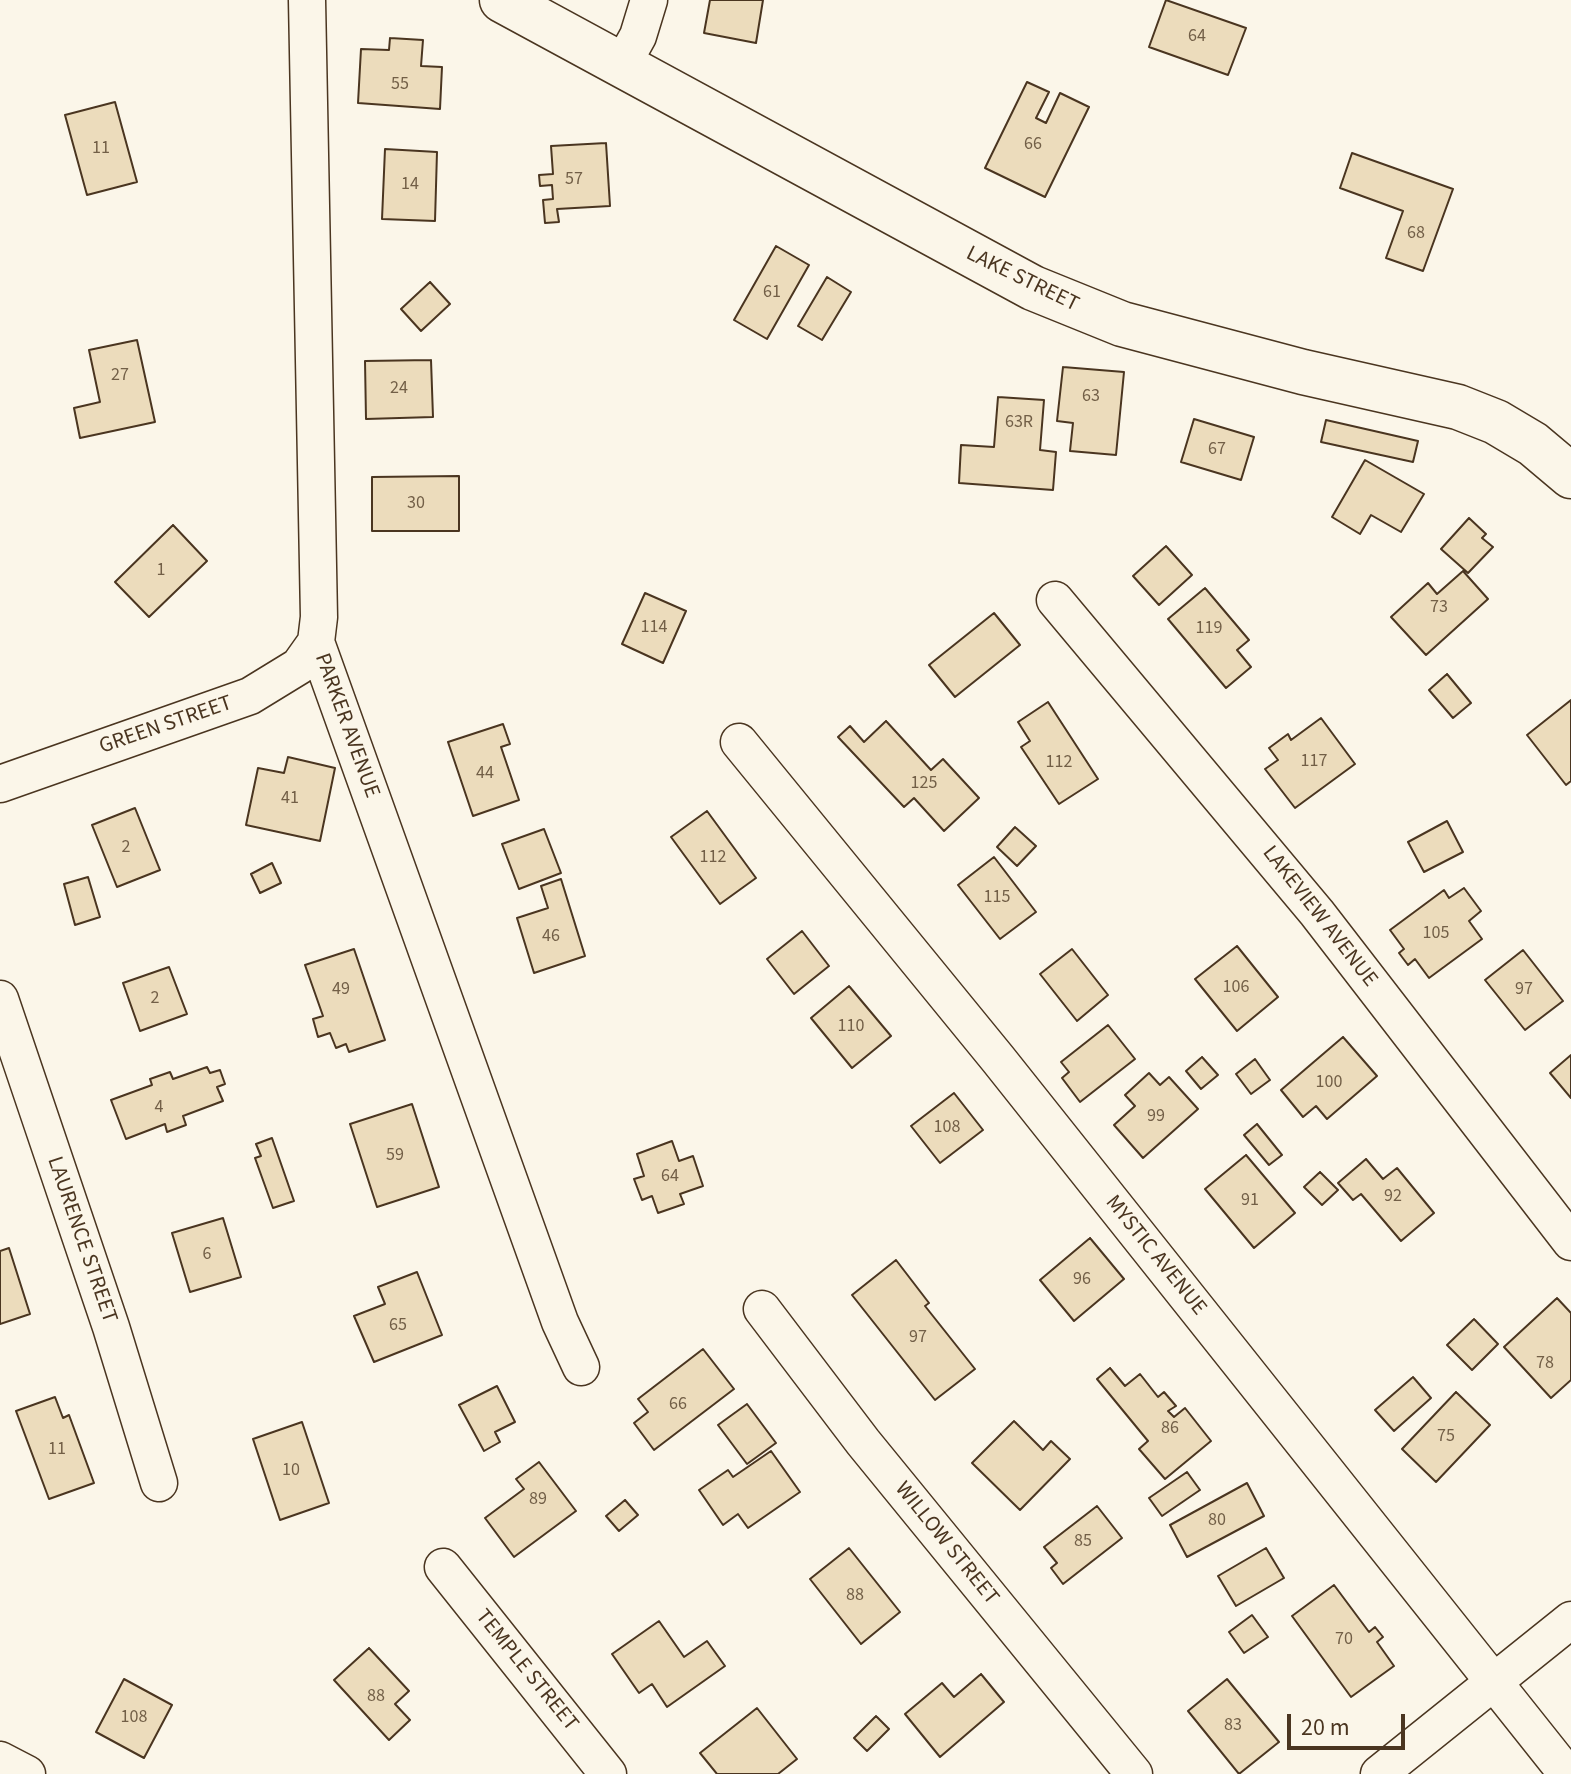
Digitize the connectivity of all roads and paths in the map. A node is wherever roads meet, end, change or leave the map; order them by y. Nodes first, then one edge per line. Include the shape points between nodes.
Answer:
1 (307, 0) edge
2 (502, 0) edge
3 (649, 0) edge
4 (622, 65) junction
5 (1571, 476) edge
6 (1055, 600) dead end
7 (316, 642) junction
8 (739, 742) dead end
9 (0, 784) edge
10 (0, 999) edge
11 (1571, 1242) edge
12 (762, 1309) dead end
13 (581, 1367) dead end
14 (159, 1483) dead end
15 (443, 1567) dead end
16 (1571, 1620) edge
17 (1494, 1681) junction
18 (0, 1760) edge
19 (27, 1774) edge
20 (608, 1774) edge
21 (1134, 1774) edge
22 (1379, 1774) edge
23 (1567, 1774) edge

1 - 7 street, PARKER AVENUE
2 - 4 street, LAKE STREET
3 - 4 street
4 - 5 street, LAKE STREET via 1055,298 1122,324 1232,355 1458,407 1533,444
6 - 11 street, LAKEVIEW AVENUE via 1308,901
7 - 9 street, GREEN STREET via 299,666 250,696
7 - 13 street, PARKER AVENUE via 560,1322
8 - 17 street, MYSTIC AVENUE
10 - 14 street, LAURENCE STREET
12 - 21 street, WILLOW STREET via 863,1442
15 - 20 street, TEMPLE STREET
16 - 17 street
17 - 22 street
17 - 23 street, MYSTIC AVENUE
18 - 19 street

